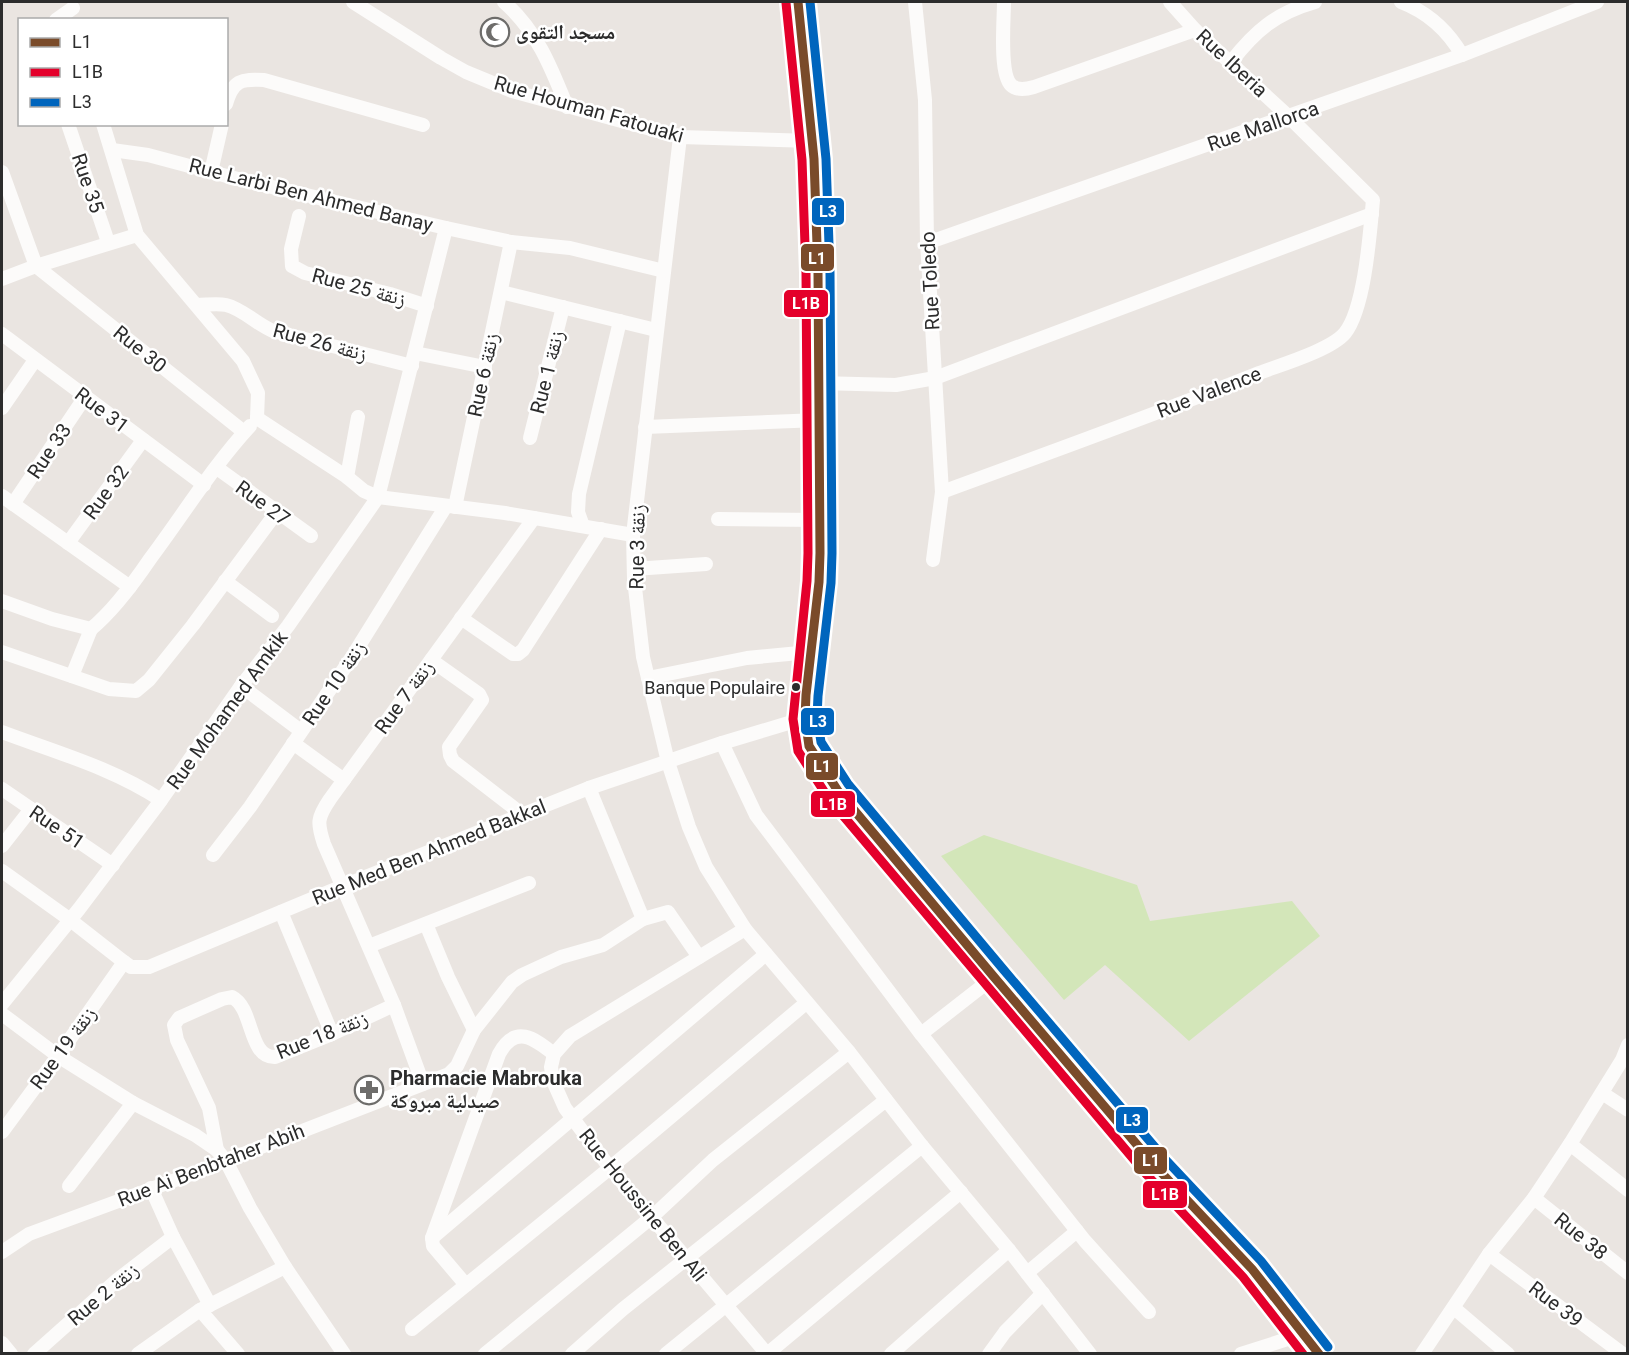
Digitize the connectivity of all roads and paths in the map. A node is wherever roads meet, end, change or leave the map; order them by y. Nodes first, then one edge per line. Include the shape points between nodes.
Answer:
1 (353, 2) edge
2 (504, 2) edge
3 (798, 2) edge
4 (915, 2) edge
5 (1004, 2) edge
6 (1170, 2) edge
7 (1315, 2) edge
8 (1401, 2) edge
9 (1597, 2) edge
10 (1573, 5) edge
11 (73, 10) edge
12 (59, 18) edge
13 (1195, 30) junction
14 (1462, 55) junction
15 (1231, 62) junction
16 (228, 98) edge
17 (567, 107) junction
18 (1289, 117) junction
19 (423, 125) dead end
20 (69, 126) edge
21 (104, 126) edge
22 (222, 126) edge
23 (680, 137) junction
24 (812, 141) junction
25 (112, 150) junction
26 (2, 172) edge
27 (211, 172) junction
28 (1372, 207) junction
29 (299, 216) dead end
30 (446, 228) junction
31 (137, 235) junction
32 (108, 242) junction
33 (511, 242) junction
34 (927, 243) junction
35 (36, 266) junction
36 (664, 272) junction
37 (2, 279) edge
38 (501, 292) junction
39 (197, 305) junction
40 (427, 306) junction
41 (563, 307) junction
42 (620, 321) junction
43 (656, 330) junction
44 (2, 334) edge
45 (413, 359) junction
46 (35, 360) junction
47 (485, 367) junction
48 (935, 378) junction
49 (818, 383) junction
50 (85, 397) junction
51 (2, 408) edge
52 (358, 417) dead end
53 (257, 418) junction
54 (819, 420) junction
55 (645, 427) junction
56 (244, 432) junction
57 (530, 438) dead end
58 (143, 440) junction
59 (216, 468) junction
60 (347, 477) junction
61 (204, 485) junction
62 (942, 492) junction
63 (2, 496) edge
64 (378, 497) junction
65 (13, 504) junction
66 (450, 507) junction
67 (276, 513) junction
68 (534, 518) junction
69 (717, 519) dead end
70 (821, 520) junction
71 (584, 526) junction
72 (601, 529) junction
73 (633, 535) junction
74 (310, 536) dead end
75 (68, 543) junction
76 (933, 560) dead end
77 (706, 564) dead end
78 (634, 569) junction
79 (225, 581) junction
80 (130, 587) junction
81 (2, 601) edge
82 (272, 616) dead end
83 (461, 618) junction
84 (91, 629) junction
85 (810, 651) junction
86 (2, 652) edge
87 (431, 660) junction
88 (72, 675) junction
89 (648, 678) junction
90 (241, 686) junction
91 (805, 718) junction
92 (2, 732) edge
93 (297, 737) junction
94 (722, 743) junction
95 (668, 762) junction
96 (344, 780) junction
97 (589, 788) junction
98 (2, 789) edge
99 (161, 800) junction
100 (31, 809) junction
101 (523, 815) junction
102 (2, 846) edge
103 (213, 855) dead end
104 (112, 864) junction
105 (3, 875) edge
106 (529, 883) dead end
107 (344, 886) junction
108 (281, 912) junction
109 (69, 919) junction
110 (643, 919) junction
111 (426, 924) junction
112 (745, 929) junction
113 (369, 946) junction
114 (766, 954) junction
115 (699, 957) junction
116 (123, 962) junction
117 (994, 977) junction
118 (806, 1003) junction
119 (2, 1004) edge
120 (394, 1005) junction
121 (2, 1014) edge
122 (474, 1030) junction
123 (332, 1034) junction
124 (921, 1034) junction
125 (1628, 1045) edge
126 (849, 1053) junction
127 (554, 1054) junction
128 (58, 1056) junction
129 (423, 1084) junction
130 (1606, 1095) junction
131 (1628, 1096) edge
132 (886, 1100) junction
133 (133, 1103) junction
134 (1628, 1110) edge
135 (573, 1119) junction
136 (2, 1132) edge
137 (1570, 1144) junction
138 (922, 1146) junction
139 (221, 1156) junction
140 (610, 1168) junction
141 (69, 1186) dead end
142 (151, 1188) junction
143 (1628, 1190) edge
144 (961, 1192) junction
145 (1534, 1198) junction
146 (652, 1216) junction
147 (1077, 1231) junction
148 (173, 1238) junction
149 (432, 1238) junction
150 (1009, 1250) junction
151 (2, 1252) edge
152 (1489, 1254) junction
153 (687, 1259) junction
154 (285, 1267) junction
155 (1628, 1273) edge
156 (1028, 1274) junction
157 (466, 1285) junction
158 (1043, 1293) junction
159 (726, 1306) junction
160 (205, 1308) junction
161 (1454, 1308) junction
162 (1149, 1312) dead end
163 (412, 1329) dead end
164 (1303, 1334) junction
165 (2, 1343) edge
166 (11, 1353) edge
167 (34, 1353) edge
168 (138, 1353) edge
169 (238, 1353) edge
170 (344, 1353) edge
171 (485, 1353) edge
172 (572, 1353) edge
173 (666, 1353) edge
174 (767, 1353) edge
175 (891, 1353) edge
176 (988, 1353) edge
177 (1090, 1353) edge
178 (1240, 1353) edge
179 (1319, 1353) edge
180 (1422, 1353) edge
181 (1509, 1353) edge
182 (1623, 1353) edge

1 - 17 street, Rue Houman Fatouaki via 466,72
2 - 17 street via 539,42
3 - 24 main road
4 - 34 street, Rue Toledo via 925,100
5 - 13 street via 1006,75 1016,88 1034,87
6 - 13 street, Rue Iberia
7 - 15 street via 1280,15 1261,28
8 - 14 street via 1432,19
9 - 10 street, Rue Mallorca
10 - 14 street, Rue Mallorca
11 - 12 street
13 - 15 street, Rue Iberia
14 - 18 street, Rue Mallorca
15 - 18 street, Rue Iberia
16 - 19 street via 232,87 240,81 264,80
17 - 23 street, Rue Houman Fatouaki
18 - 28 street, Rue Iberia
18 - 34 street, Rue Mallorca
20 - 32 street, Rue 35
21 - 25 street
22 - 27 street
23 - 24 street, Rue Houman Fatouaki
23 - 36 street, Rue 3 زنقة
24 - 49 main road via 817,221
25 - 27 street, Rue Larbi Ben Ahmed Banay
25 - 31 street
26 - 35 street
27 - 30 street, Rue Larbi Ben Ahmed Banay
28 - 48 street
28 - 62 street, Rue Valence via 1360,293 1349,328 1336,340 1207,394
29 - 40 street, Rue 25 زنقة via 291,249 292,266 304,273
30 - 33 street, Rue Larbi Ben Ahmed Banay
30 - 40 street, Rue Mohamed Amkik
31 - 32 street
31 - 39 street
32 - 35 street
33 - 36 street, Rue Larbi Ben Ahmed Banay via 570,248
33 - 38 street, Rue 6 زنقة
34 - 48 street, Rue Toledo
35 - 37 street
35 - 56 street, Rue 30
36 - 43 street, Rue 3 زنقة
38 - 41 street
38 - 47 street, Rue 6 زنقة
39 - 45 street, Rue 26 زنقة via 226,305 273,331
39 - 53 street via 252,377 258,393
40 - 45 street, Rue Mohamed Amkik
41 - 42 street
41 - 57 street, Rue 1 زنقة
42 - 43 street
42 - 71 street via 579,494 578,512
43 - 55 street, Rue 3 زنقة
44 - 46 street, Rue 31
45 - 47 street, Rue 26 زنقة
45 - 64 street, Rue Mohamed Amkik
46 - 50 street, Rue 31
46 - 51 street
47 - 66 street, Rue 6 زنقة
48 - 49 street via 896,385
48 - 62 street, Rue Toledo
49 - 54 main road
50 - 58 street, Rue 31
50 - 65 street, Rue 33
52 - 60 street
53 - 56 street
53 - 60 street
54 - 55 street
54 - 70 main road
55 - 73 street, Rue 3 زنقة
56 - 59 street
58 - 61 street, Rue 31
58 - 75 street, Rue 32
59 - 61 street
59 - 67 street, Rue 27
60 - 64 street
61 - 80 street
62 - 76 street, Rue Toledo
63 - 65 street
64 - 66 street
64 - 90 street, Rue Mohamed Amkik
65 - 75 street
66 - 68 street
66 - 93 street, Rue 10 زنقة
67 - 74 street, Rue 27
67 - 79 street
68 - 71 street
68 - 83 street, Rue 7 زنقة
69 - 70 street
70 - 85 main road via 819,582
71 - 72 street
72 - 73 street
72 - 83 street via 518,654
73 - 78 street, Rue 3 زنقة
75 - 80 street
77 - 78 street
78 - 89 street, Rue 3 زنقة via 642,657
79 - 82 street
79 - 88 street via 149,680 136,691 115,691
80 - 84 street
81 - 84 street
83 - 87 street, Rue 7 زنقة
84 - 88 street
85 - 89 street via 747,658
85 - 91 main road
86 - 88 street
87 - 96 street, Rue 7 زنقة
87 - 101 street via 482,700 449,747 453,761
89 - 95 street, Rue 3 زنقة
90 - 93 street
90 - 99 street, Rue Mohamed Amkik
91 - 94 street, Rue Med Ben Ahmed Bakkal
91 - 117 main road via 809,746 838,791
92 - 99 street via 112,774
93 - 96 street
93 - 103 street, Rue 10 زنقة
94 - 95 street, Rue Med Ben Ahmed Bakkal
94 - 124 street via 756,815
95 - 97 street, Rue Med Ben Ahmed Bakkal
95 - 112 street, Rue 3 زنقة via 688,827 706,867
96 - 107 street, Rue 7 زنقة via 323,809 319,829
97 - 101 street, Rue Med Ben Ahmed Bakkal
97 - 110 street
98 - 100 street, Rue 51
99 - 104 street, Rue Mohamed Amkik
100 - 102 street
100 - 104 street, Rue 51
101 - 107 street, Rue Med Ben Ahmed Bakkal
104 - 109 street, Rue Mohamed Amkik
105 - 109 street
106 - 111 street
107 - 108 street, Rue Med Ben Ahmed Bakkal
107 - 113 street, Rue 7 زنقة
108 - 116 street, Rue Med Ben Ahmed Bakkal via 149,967 131,967
108 - 123 street
109 - 116 street
109 - 119 street, Rue Mohamed Amkik
110 - 115 street via 668,912
110 - 122 street, Rue Ai Benbtaher Abih via 603,945 561,957 522,975
111 - 113 street
111 - 122 street
112 - 114 street, Rue 3 زنقة
112 - 115 street
113 - 120 street, Rue 7 زنقة
114 - 118 street, Rue 3 زنقة
114 - 135 street
115 - 127 street via 570,1036
116 - 128 street, Rue 19 زنقة
117 - 124 street
117 - 164 main road via 1156,1167 1252,1269
118 - 126 street, Rue 3 زنقة
118 - 140 street
120 - 123 street, Rue 18 زنقة
120 - 129 street, Rue 7 زنقة
121 - 128 street
122 - 129 street, Rue Ai Benbtaher Abih via 454,1070
123 - 139 street, Rue 18 زنقة via 269,1057 258,1048 241,1003 232,997 179,1018 174,1025 177,1040 207,1102
124 - 147 street
125 - 130 street
126 - 132 street, Rue 3 زنقة
126 - 146 street via 713,1161
127 - 135 street, Rue Houssine Ben Ali via 553,1081
127 - 149 street via 526,1036 510,1038 503,1046
128 - 133 street
128 - 136 street, Rue 19 زنقة
129 - 139 street, Rue Ai Benbtaher Abih
130 - 131 street
130 - 134 street
130 - 137 street
132 - 138 street, Rue 3 زنقة
132 - 153 street
133 - 139 street via 195,1135
133 - 141 street
135 - 140 street, Rue Houssine Ben Ali
135 - 149 street
137 - 143 street
137 - 145 street
138 - 144 street, Rue 3 زنقة
138 - 159 street
139 - 142 street, Rue Ai Benbtaher Abih
139 - 154 street
140 - 146 street, Rue Houssine Ben Ali
140 - 157 street
142 - 148 street
142 - 151 street, Rue Ai Benbtaher Abih via 29,1234
144 - 150 street, Rue 3 زنقة
144 - 174 street
145 - 152 street
145 - 155 street, Rue 38
146 - 153 street, Rue Houssine Ben Ali
146 - 171 street
147 - 156 street
147 - 162 street
148 - 160 street
148 - 167 street, Rue 2 زنقة via 117,1280
149 - 157 street via 433,1245
150 - 156 street, Rue 3 زنقة
150 - 175 street
152 - 161 street
152 - 182 street, Rue 39
153 - 159 street, Rue Houssine Ben Ali
153 - 172 street
154 - 160 street
154 - 170 street
156 - 158 street, Rue 3 زنقة
157 - 163 street
158 - 176 street
158 - 177 street, Rue 3 زنقة
159 - 173 street
159 - 174 street, Rue Houssine Ben Ali
160 - 168 street
160 - 169 street
161 - 180 street
161 - 181 street
164 - 178 street
164 - 179 main road
165 - 166 street

